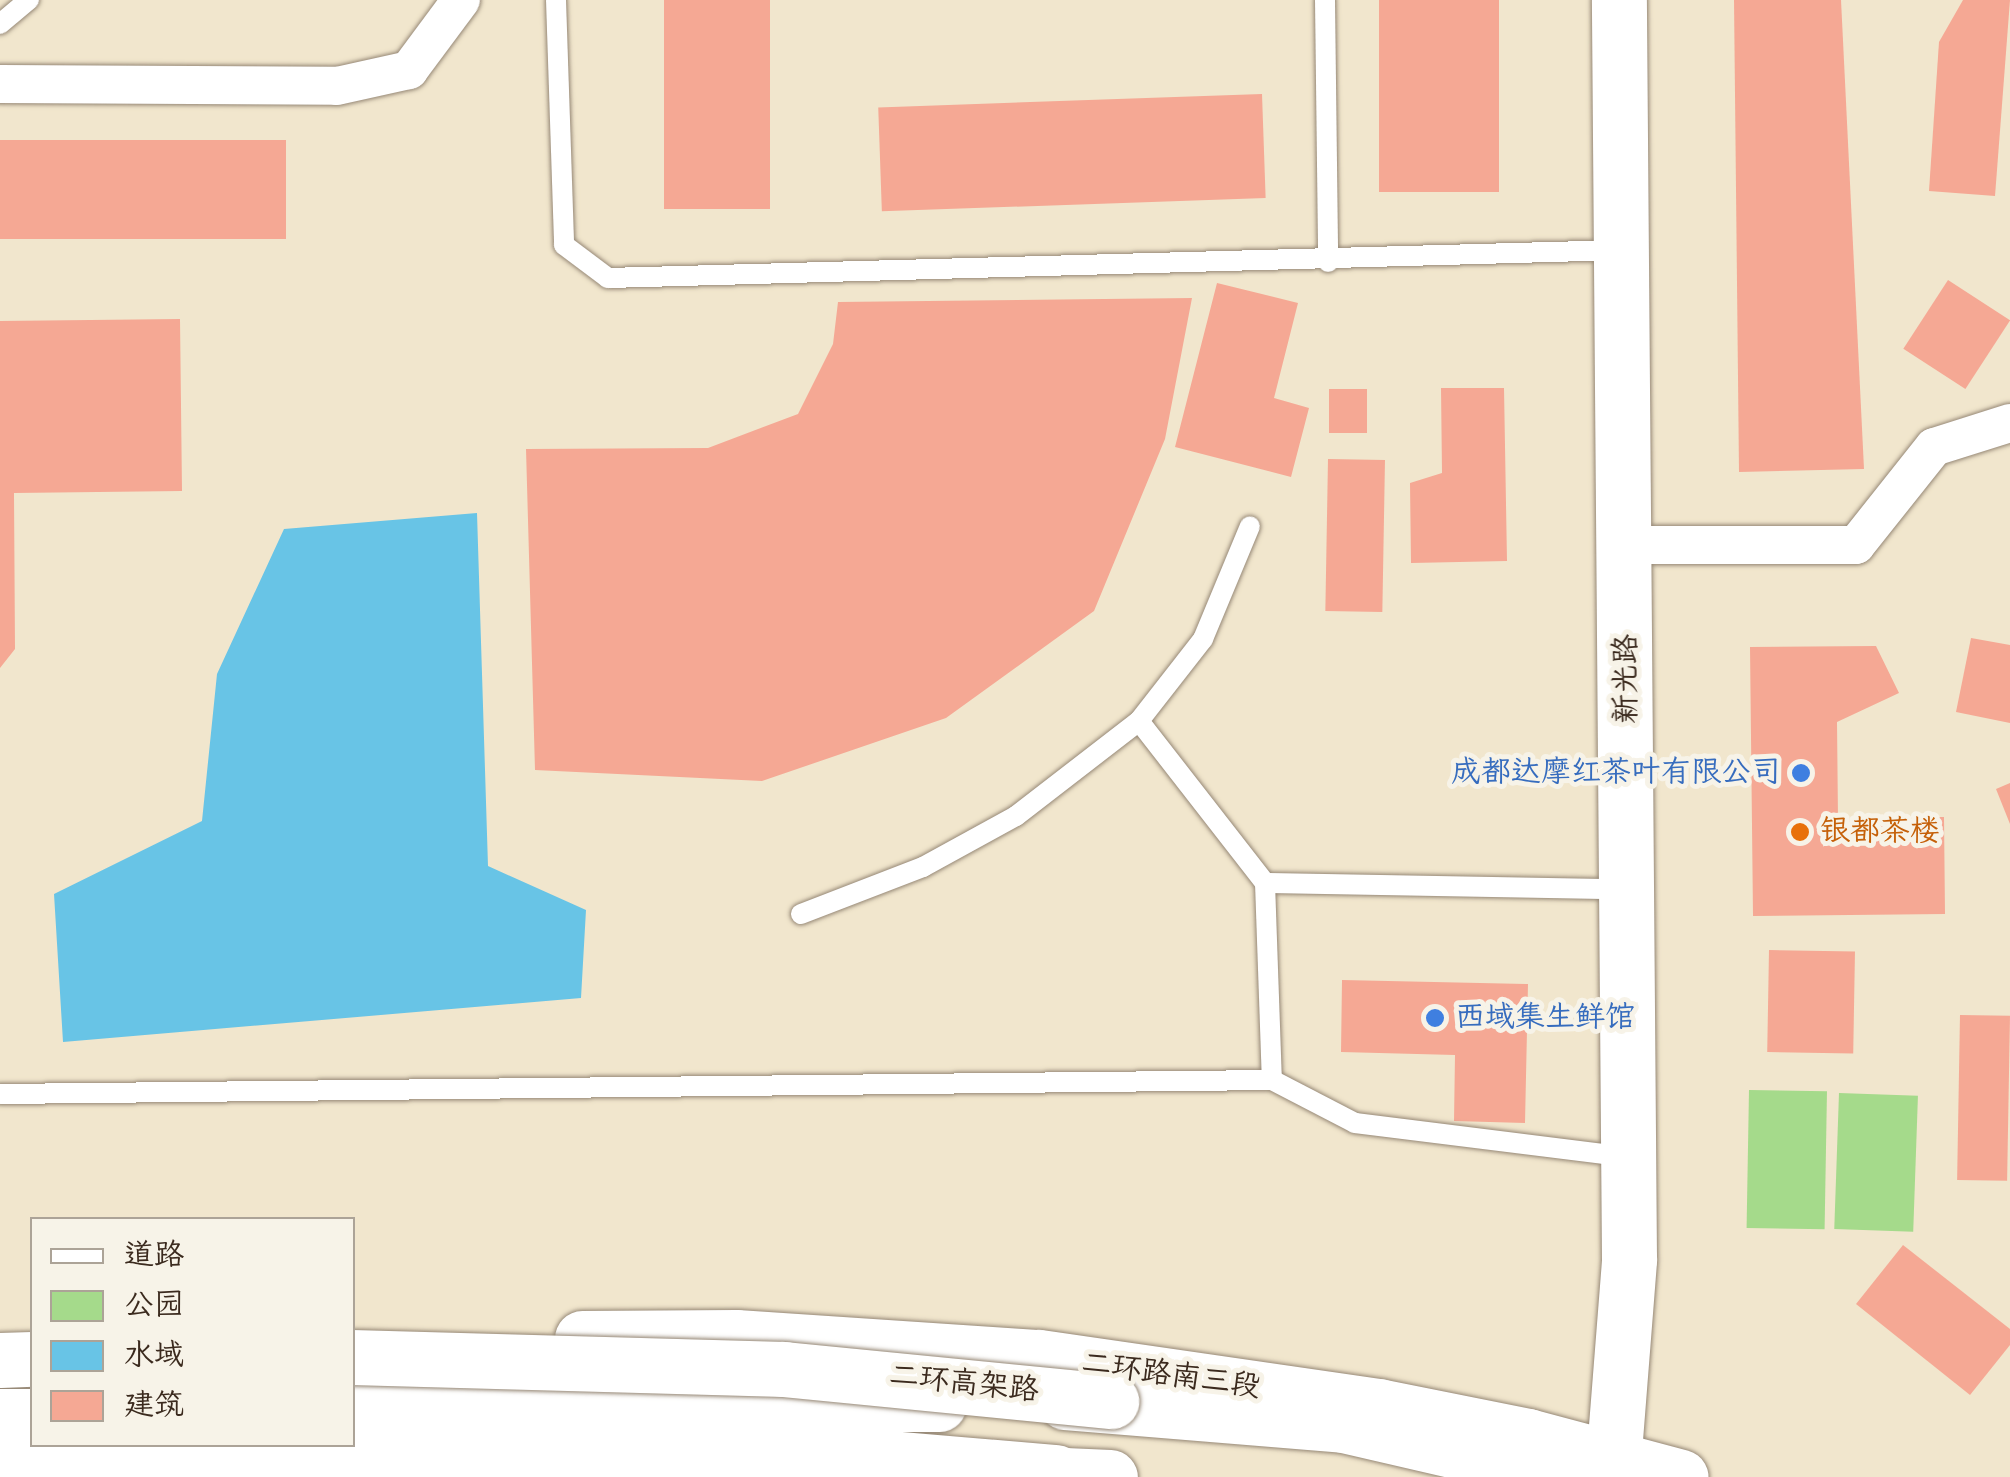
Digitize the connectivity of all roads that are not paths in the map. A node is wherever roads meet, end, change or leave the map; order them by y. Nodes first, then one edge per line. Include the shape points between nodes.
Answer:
1 (30, 0) edge
2 (461, 0) edge
3 (556, 0) edge
4 (1325, 0) edge
5 (1620, 0) edge
6 (0, 24) edge
7 (0, 84) edge
8 (1622, 250) junction
9 (1328, 262) junction
10 (2010, 424) edge
11 (1250, 526) dead end
12 (1626, 546) junction
13 (1138, 721) junction
14 (1265, 883) junction
15 (1628, 890) junction
16 (801, 914) dead end
17 (1272, 1080) junction
18 (0, 1094) edge
19 (1629, 1157) junction
20 (355, 1340) edge
21 (0, 1341) edge
22 (30, 1341) edge
23 (355, 1358) edge
24 (30, 1359) edge
25 (0, 1360) edge
26 (355, 1388) edge
27 (0, 1389) edge
28 (30, 1389) edge
29 (1112, 1401) junction
30 (355, 1412) edge
31 (0, 1416) edge
32 (30, 1416) edge
33 (1528, 1436) junction
34 (0, 1461) edge
35 (1598, 1470) edge
36 (1056, 1472) junction
37 (338, 1477) edge
38 (742, 1477) edge
39 (942, 1477) edge
40 (1110, 1477) edge
41 (1681, 1477) edge

1 - 6 lane
2 - 7 street via 408,70 337,86
3 - 9 lane via 564,245 608,278
4 - 9 lane
5 - 8 main road, 新光路
8 - 9 lane
8 - 12 main road, 新光路
10 - 12 street via 1934,448 1856,546
11 - 13 lane via 1203,638
12 - 15 main road, 新光路
13 - 14 lane
13 - 16 lane via 1016,816 923,867
14 - 15 lane
14 - 17 lane
15 - 19 main road, 新光路
17 - 18 lane
17 - 19 lane via 1356,1123
19 - 35 main road, 新光路
20 - 33 main road, 二环路南三段 via 736,1337 916,1346 1378,1406
21 - 22 main road
23 - 29 main road, 二环高架路, bridge via 784,1369
24 - 25 main road
26 - 33 main road via 774,1388 1220,1402
27 - 28 main road
29 - 30 main road, bridge
29 - 35 main road, 二环高架路 via 1343,1425
31 - 32 main road
33 - 35 main road, 二环路南三段
34 - 36 main road via 638,1449 852,1455
35 - 41 main road, 二环路南三段
36 - 39 main road
36 - 40 main road
37 - 38 main road

